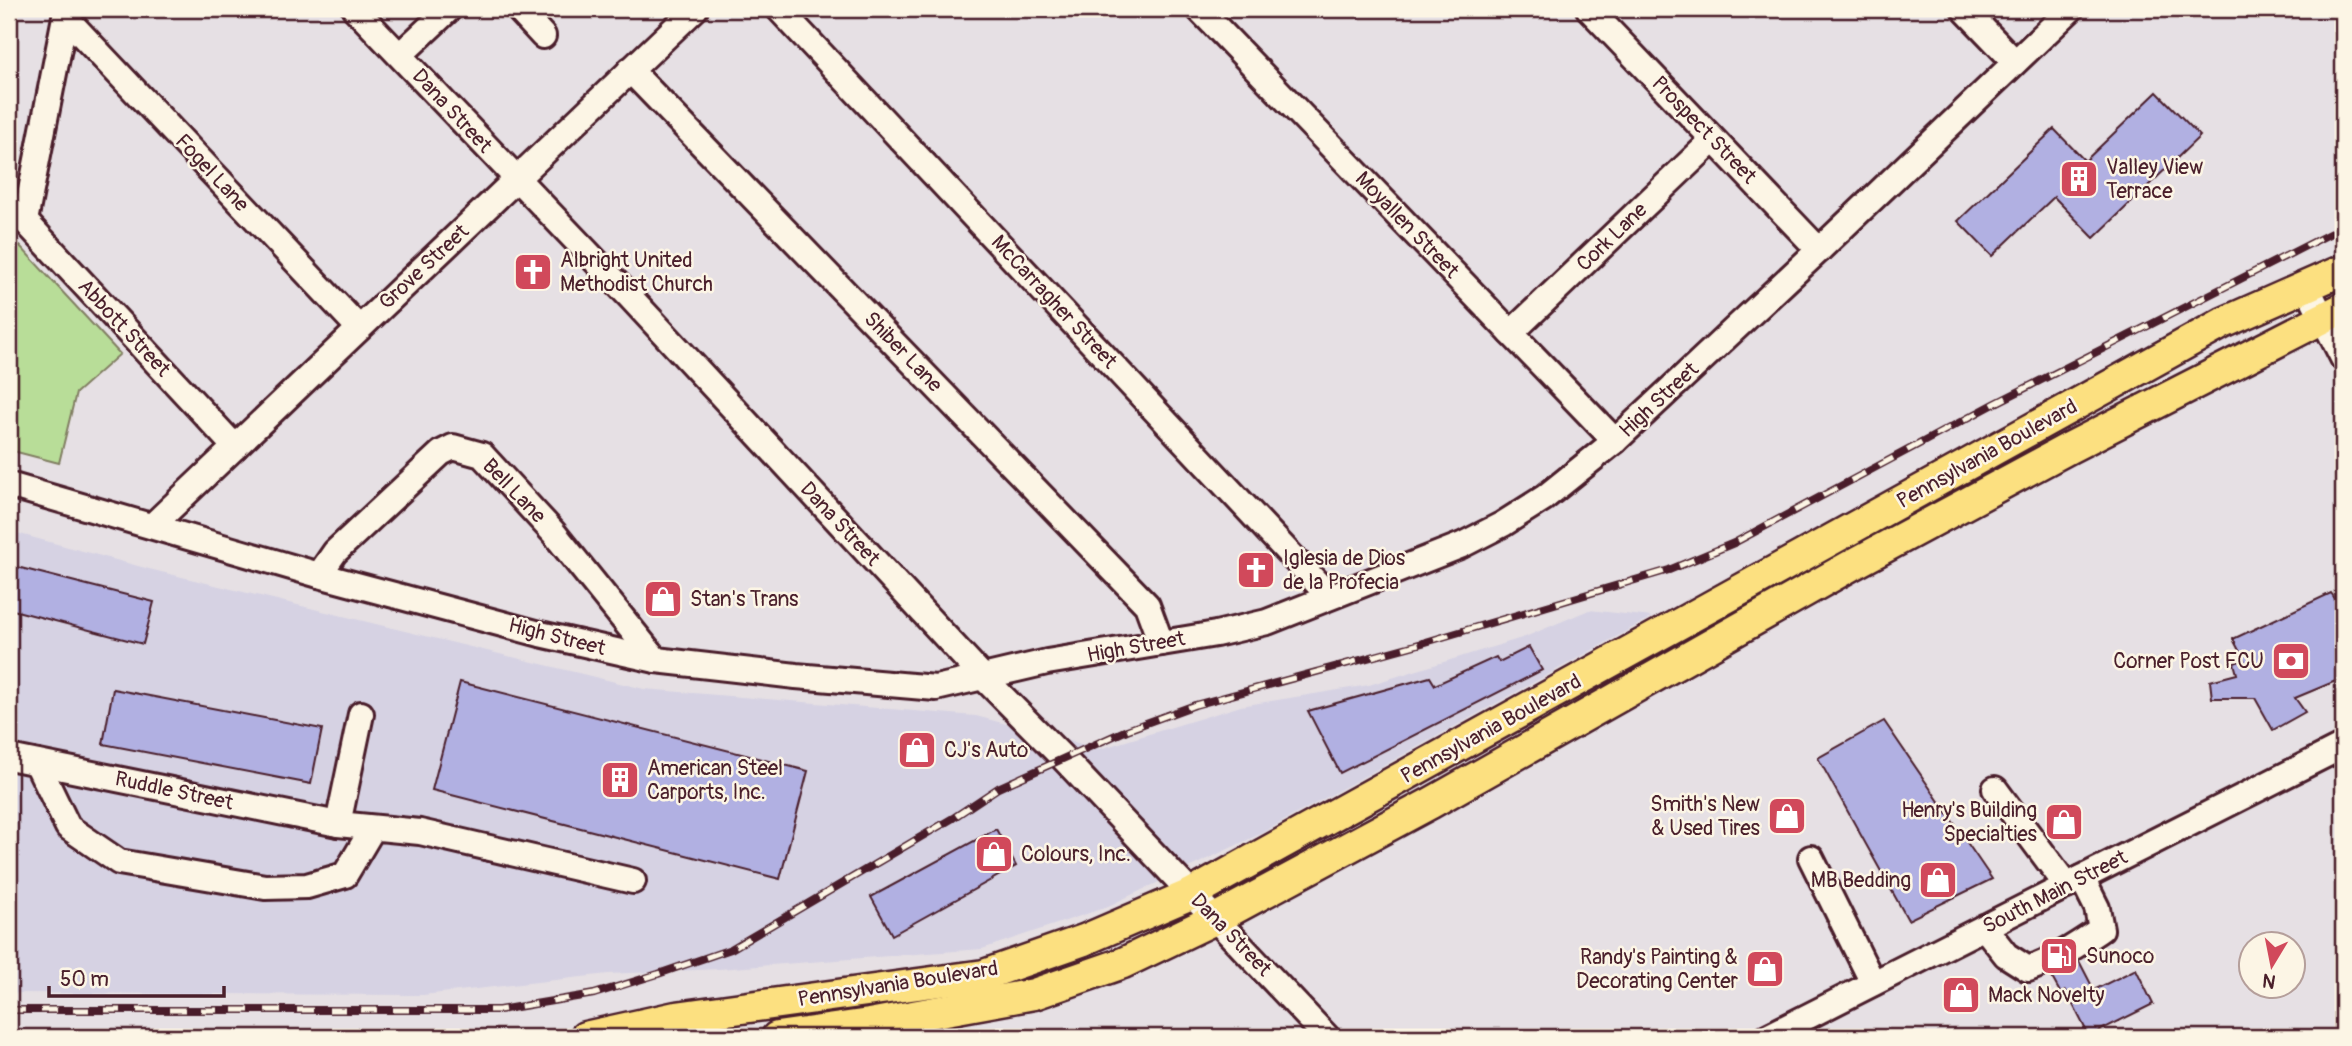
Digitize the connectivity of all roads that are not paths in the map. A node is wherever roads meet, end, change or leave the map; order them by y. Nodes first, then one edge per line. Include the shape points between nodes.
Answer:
1 (355, 9) edge
2 (449, 9) edge
3 (518, 9) edge
4 (695, 9) edge
5 (779, 9) edge
6 (1199, 9) edge
7 (1589, 9) edge
8 (1964, 9) edge
9 (2071, 9) edge
10 (543, 36) dead end
11 (400, 55) junction
12 (2015, 62) junction
13 (630, 70) junction
14 (1713, 141) junction
15 (517, 179) junction
16 (17, 220) edge
17 (1819, 250) junction
18 (2343, 270) edge
19 (2306, 287) junction
20 (2333, 312) edge
21 (359, 328) junction
22 (1511, 333) junction
23 (2343, 358) edge
24 (1615, 441) junction
25 (235, 447) junction
26 (9, 485) edge
27 (152, 526) junction
28 (319, 575) junction
29 (1329, 596) junction
30 (1161, 643) junction
31 (656, 660) junction
32 (983, 677) junction
33 (361, 714) dead end
34 (2343, 746) edge
35 (9, 757) edge
36 (37, 763) junction
37 (1995, 789) dead end
38 (338, 824) junction
39 (373, 828) junction
40 (1811, 858) dead end
41 (633, 881) dead end
42 (2074, 882) junction
43 (1191, 894) junction
44 (1215, 919) junction
45 (1984, 928) junction
46 (1872, 983) junction
47 (585, 1037) edge
48 (777, 1037) edge
49 (1327, 1037) edge
50 (1767, 1037) edge

1 - 11 street, Dana Street
2 - 11 street
3 - 10 street
4 - 13 street, Grove Street
5 - 29 street, McCarragher Street
6 - 22 street, Moyallen Street
7 - 14 street, Prospect Street
8 - 12 street
9 - 12 street, High Street
11 - 15 street, Dana Street
12 - 17 street, High Street
13 - 15 street, Grove Street
13 - 30 street, Shiber Lane via 1147,604
14 - 17 street, Prospect Street
14 - 22 street, Cork Lane
15 - 21 street, Grove Street
15 - 32 street, Dana Street
16 - 21 street, Fogel Lane via 65,17
16 - 25 street, Abbott Street
17 - 24 street, High Street
18 - 19 main road, Pennsylvania Boulevard
19 - 20 street
19 - 43 main road, Pennsylvania Boulevard via 2223,323
20 - 23 street
20 - 44 main road, Pennsylvania Boulevard via 1862,560
21 - 25 street, Grove Street
22 - 24 street, Moyallen Street
24 - 29 street, High Street via 1544,498 1503,524 1462,545
25 - 27 street, Grove Street
26 - 27 street, High Street
27 - 28 street, High Street
28 - 31 street, High Street
28 - 31 street, Bell Lane via 335,552 453,447 482,455 553,532
29 - 30 street, High Street via 1266,622
30 - 32 street, High Street
31 - 32 street, High Street via 936,688
32 - 43 street, Dana Street
33 - 38 street
34 - 42 street, South Main Street
35 - 36 street, Ruddle Street
36 - 38 street, Ruddle Street
36 - 39 street via 68,827 119,862 265,887 306,886 345,875
37 - 42 street
38 - 39 street, Ruddle Street
39 - 41 street, Ruddle Street via 420,832
40 - 46 street
42 - 45 street, South Main Street
42 - 45 street via 2097,908 2101,929 2045,963 2028,969 2006,956
43 - 44 street, Dana Street
43 - 47 main road, Pennsylvania Boulevard via 1084,940 984,975 676,1017
44 - 48 main road, Pennsylvania Boulevard via 1123,963 1034,995
44 - 49 street, Dana Street
45 - 46 street, South Main Street
46 - 50 street, South Main Street

